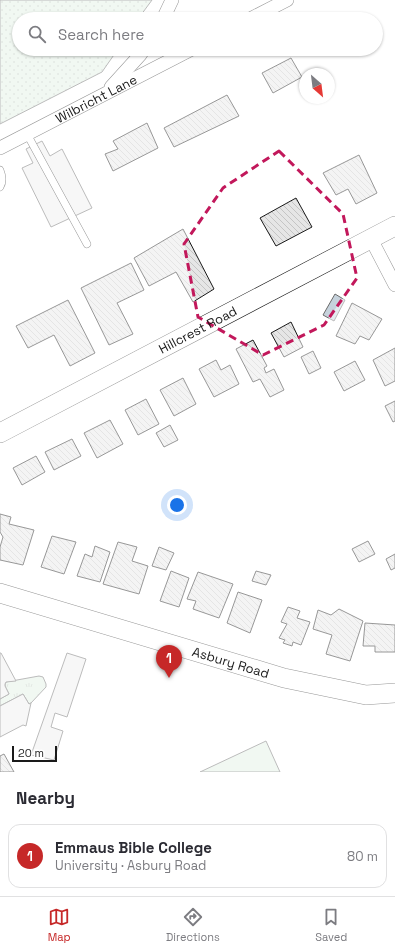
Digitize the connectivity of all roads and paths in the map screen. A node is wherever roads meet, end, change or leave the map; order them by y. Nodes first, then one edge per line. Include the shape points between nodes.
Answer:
1 (172, 0) edge
2 (287, 0) edge
3 (166, 12) edge
4 (264, 12) edge
5 (139, 56) edge
6 (178, 56) edge
7 (105, 94) junction
8 (27, 134) junction
9 (0, 148) edge
10 (0, 170) edge
11 (0, 187) edge
12 (395, 226) edge
13 (371, 239) junction
14 (87, 244) dead end
15 (395, 285) edge
16 (0, 433) edge
17 (0, 593) edge
18 (395, 693) edge

1 - 3 street
2 - 4 street
5 - 7 street
6 - 7 street, Wilbricht Lane
7 - 8 street, Wilbricht Lane
8 - 9 street, Wilbricht Lane
8 - 14 lane
10 - 11 lane
12 - 13 street, Hillcrest Road
13 - 15 street
13 - 16 street, Hillcrest Road
17 - 18 street, Asbury Road via 284,678 366,695

